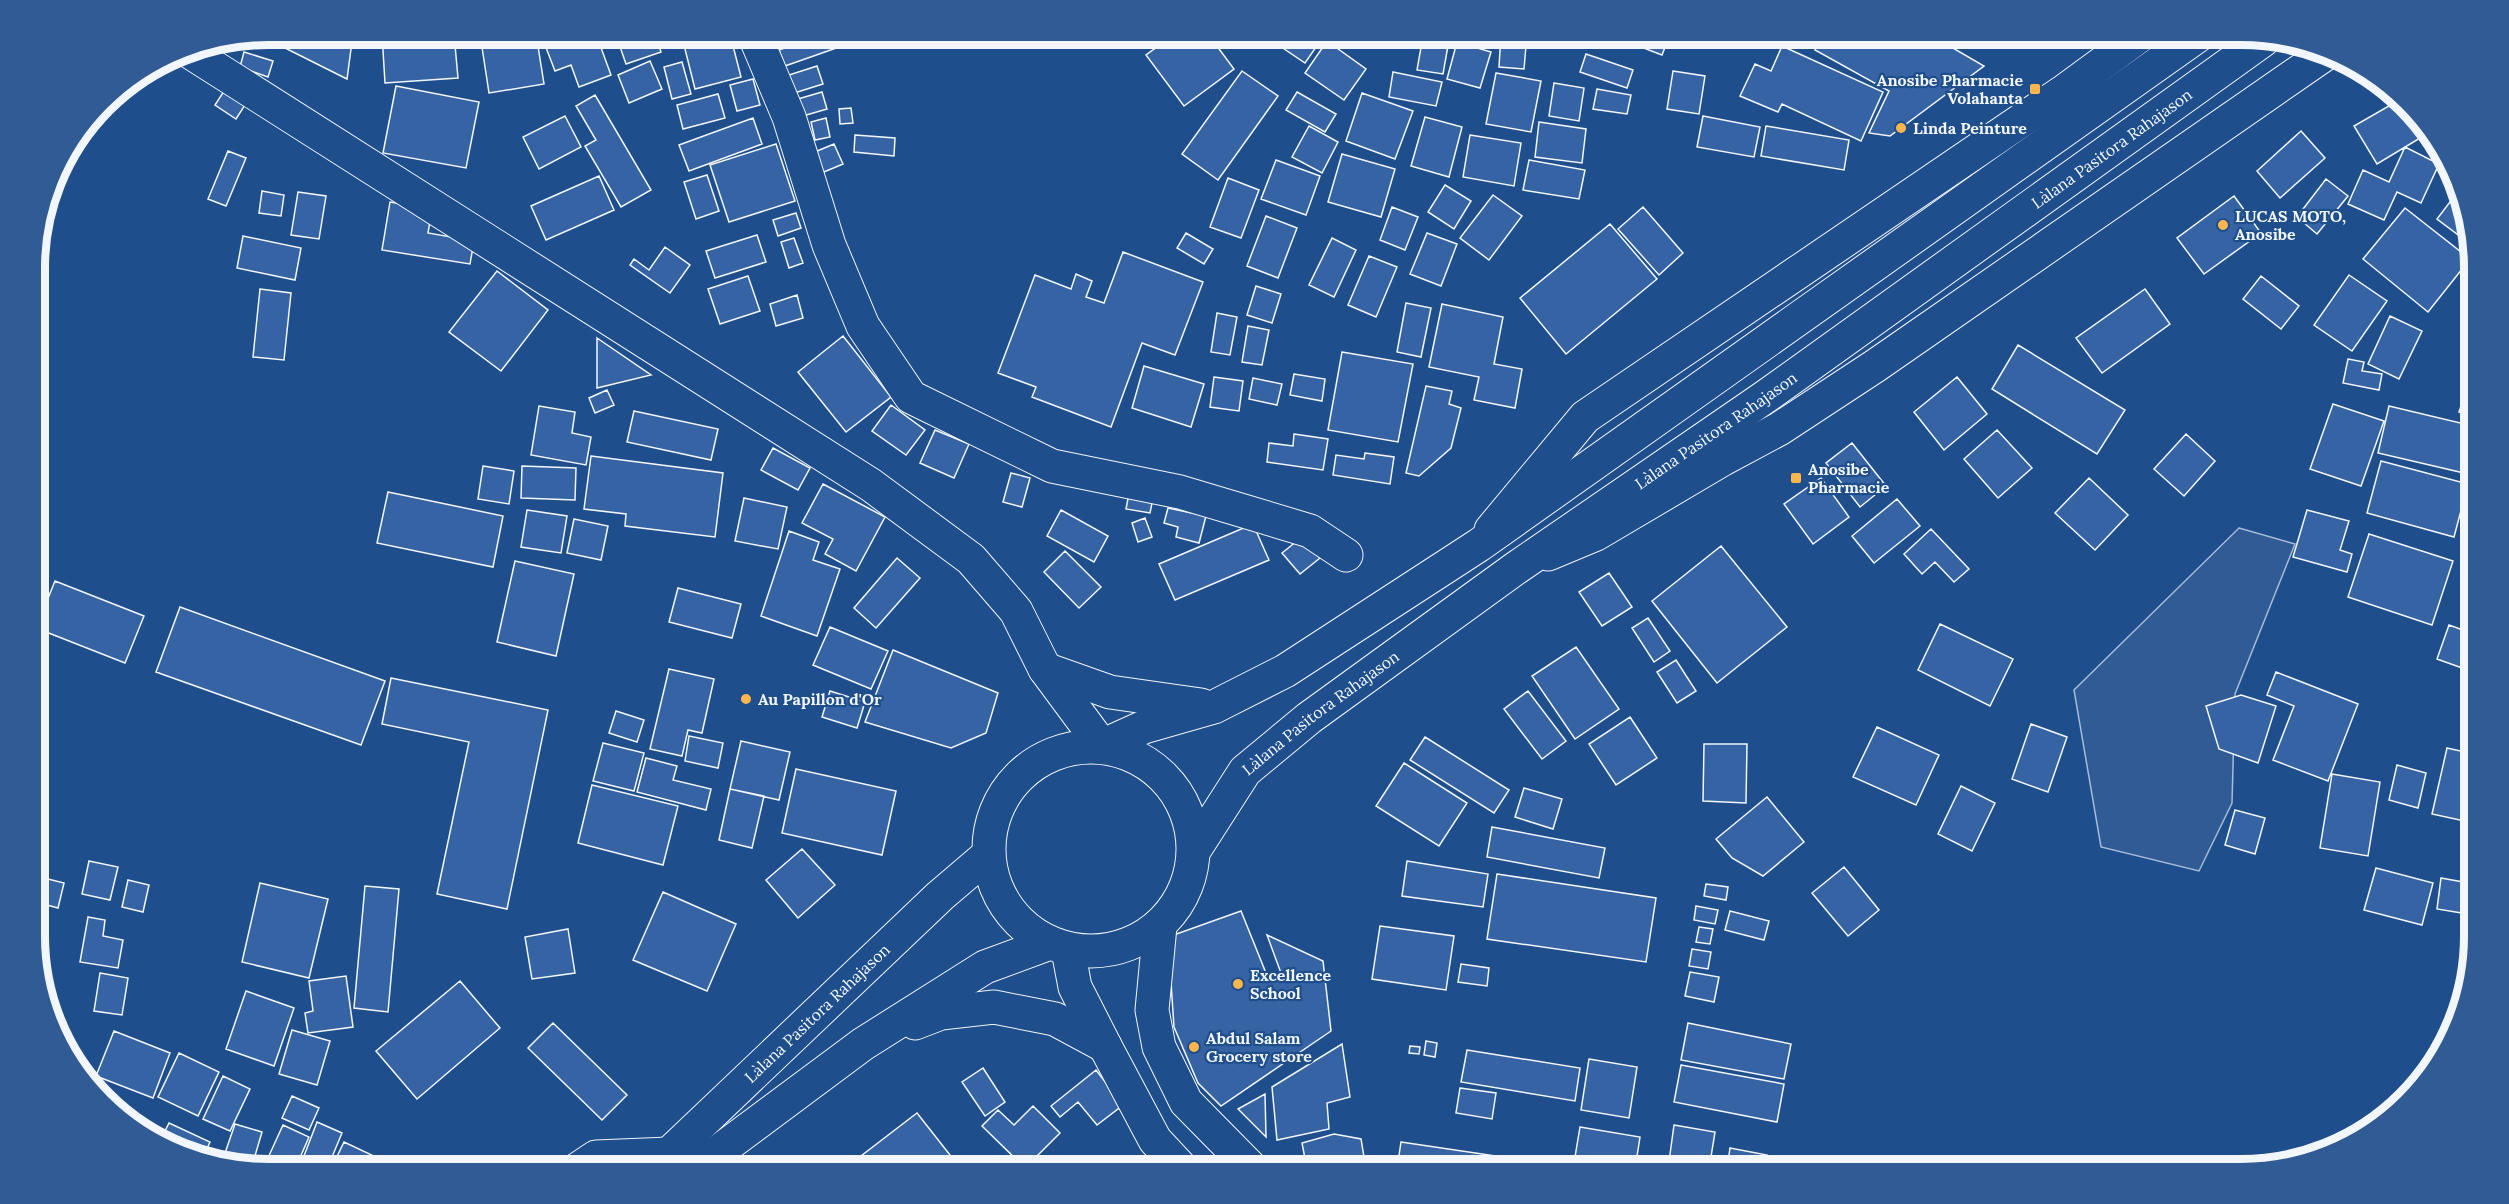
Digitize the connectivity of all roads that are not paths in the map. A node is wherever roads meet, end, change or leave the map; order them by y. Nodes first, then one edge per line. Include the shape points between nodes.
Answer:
1 (759, 45) edge
2 (2127, 45) edge
3 (2184, 45) edge
4 (2256, 45) edge
5 (197, 57) edge
6 (2318, 59) edge
7 (1479, 545) junction
8 (1346, 555) dead end
9 (1516, 568) junction
10 (1045, 669) junction
11 (1214, 707) junction
12 (1102, 747) junction
13 (1195, 849) junction
14 (988, 855) junction
15 (1160, 926) junction
16 (1059, 946) junction
17 (863, 1044) junction
18 (1105, 1046) junction
19 (592, 1159) edge
20 (624, 1159) edge
21 (675, 1159) edge
22 (678, 1159) edge
23 (1173, 1159) edge
24 (1242, 1159) edge

1 - 8 main road via 789,117 829,245 863,326 911,397 1052,466 1180,492 1310,531
2 - 7 main road via 1585,417
3 - 7 main road
4 - 9 main road, Làlana Pasitora Rahajason via 1765,397
5 - 10 main road via 871,485 970,559 1016,611
6 - 9 main road via 1779,429 1596,534
7 - 11 main road via 1285,671
9 - 13 main road, Làlana Pasitora Rahajason via 1309,718 1245,771
10 - 11 main road via 1110,692
10 - 12 main road
11 - 12 main road via 1144,727
12 - 13 main road via 1135,756 1163,775 1192,822
12 - 14 main road via 1067,749 1034,763 1008,788 992,819
13 - 15 main road via 1181,899
14 - 16 main road via 997,892 1019,922
14 - 21 main road, Làlana Pasitora Rahajason via 940,896
15 - 16 main road via 1132,943 1101,952
15 - 24 main road via 1152,1010 1159,1047 1186,1102
16 - 17 main road via 985,967
16 - 18 main road
17 - 18 main road via 941,1013 994,1007 1055,1019
17 - 22 main road
18 - 23 main road via 1155,1140
19 - 20 main road

